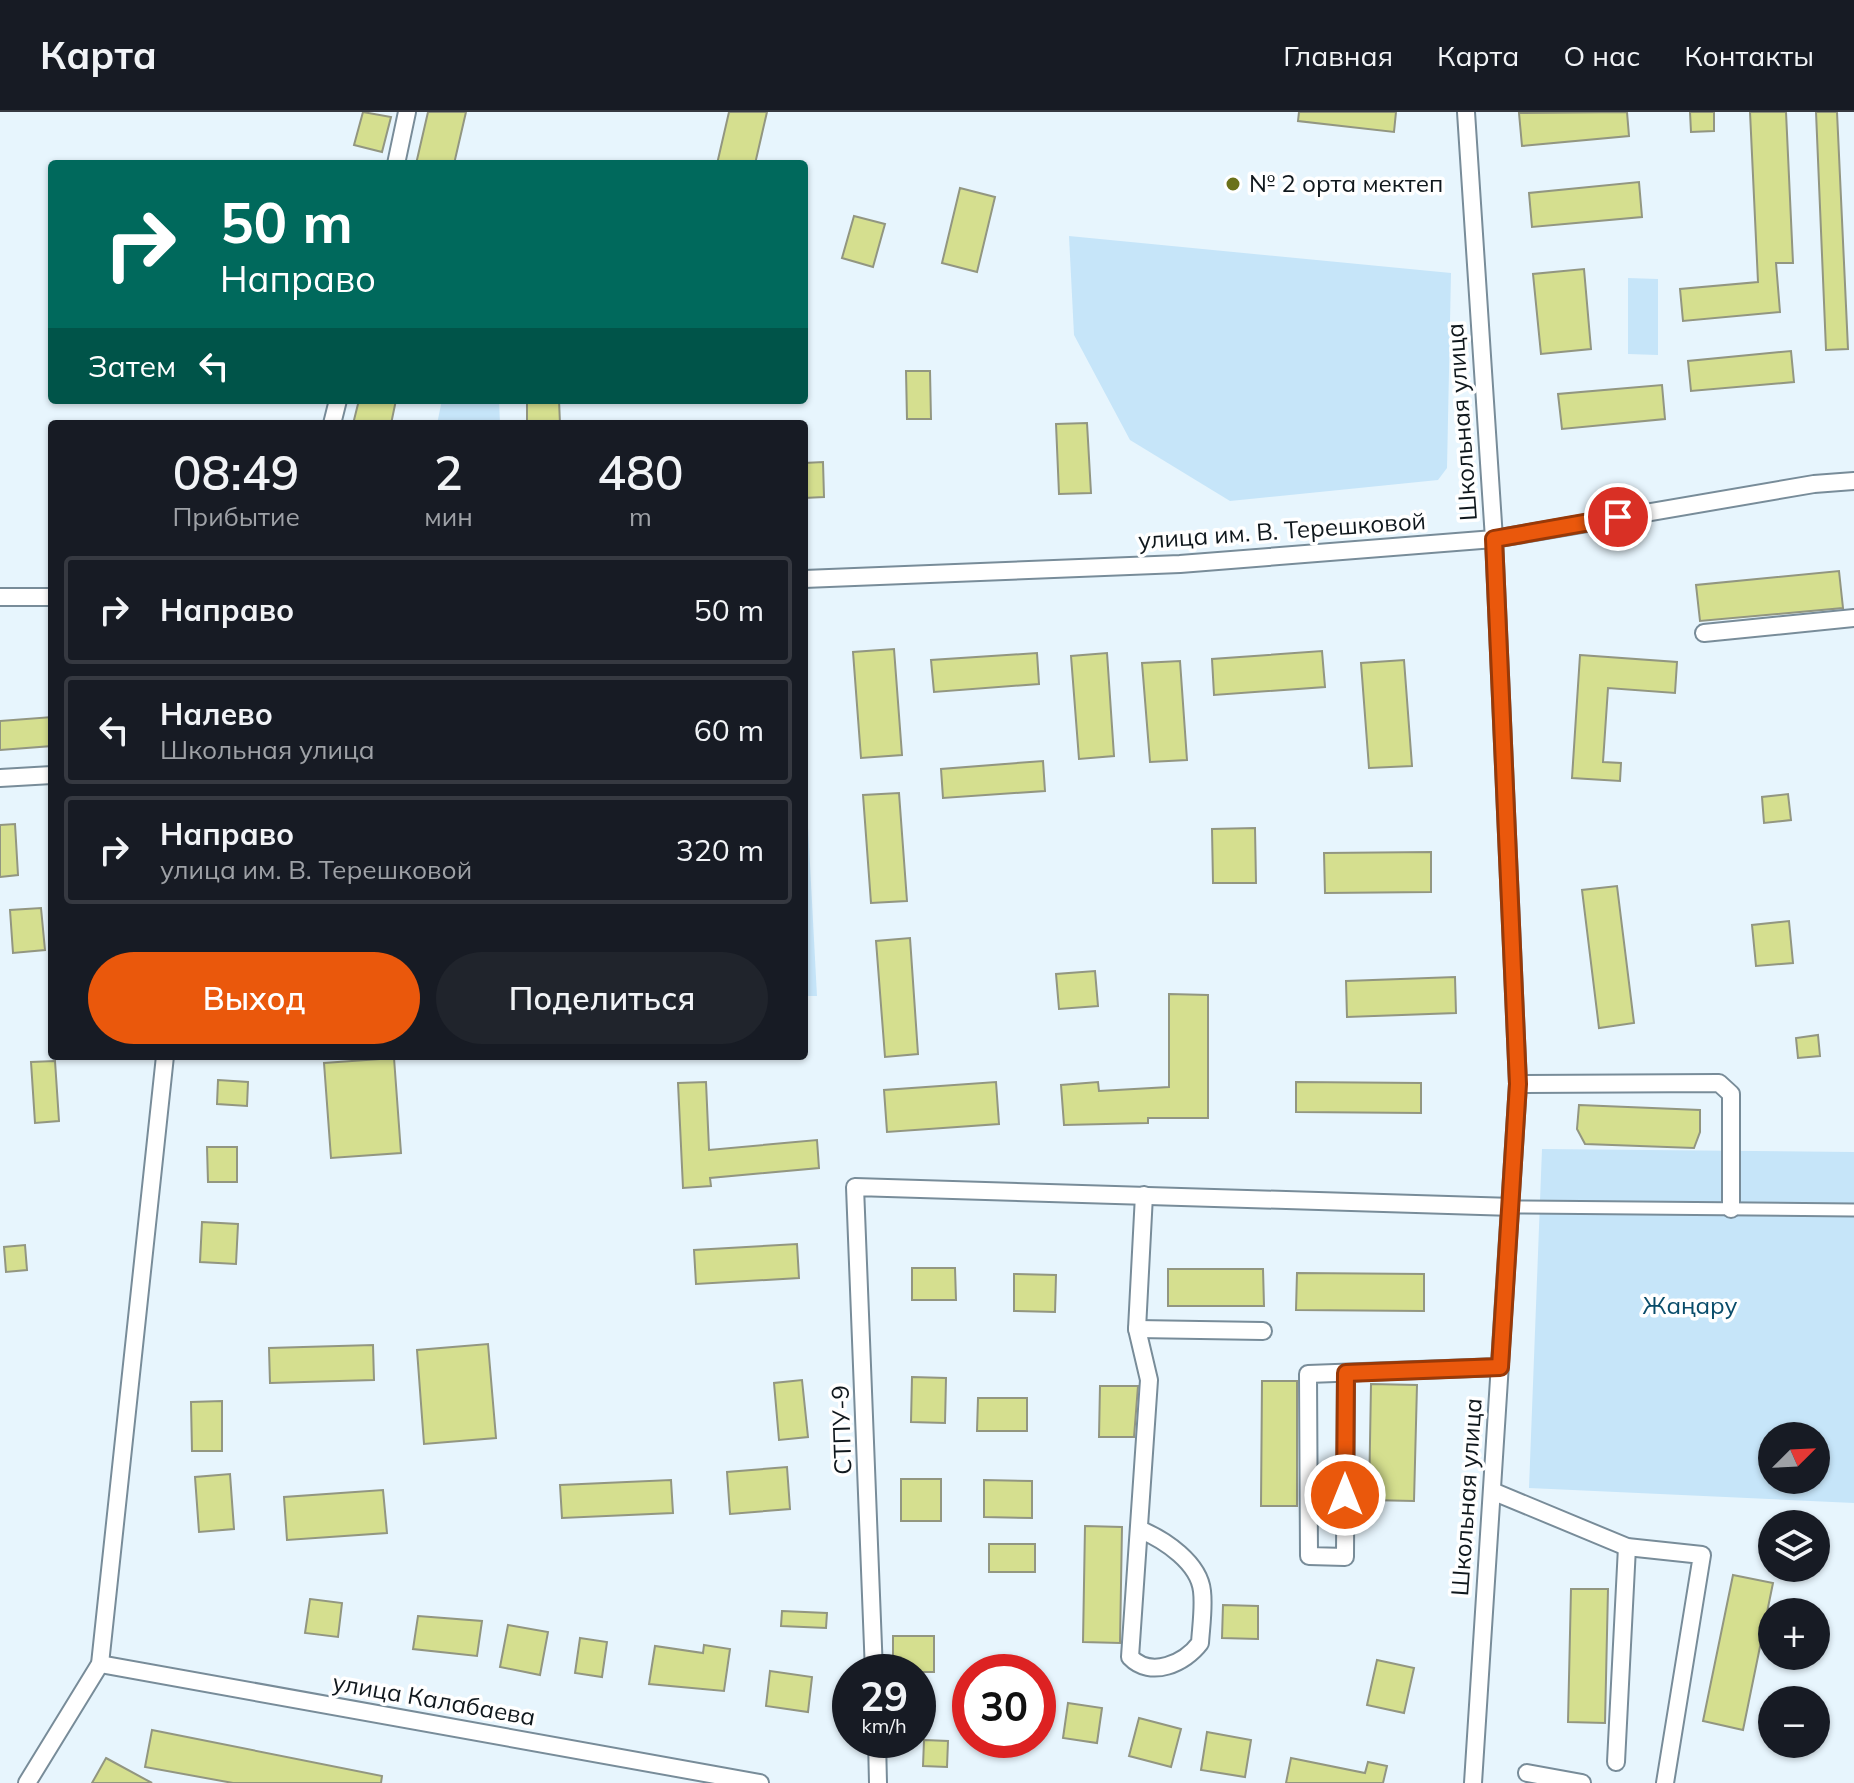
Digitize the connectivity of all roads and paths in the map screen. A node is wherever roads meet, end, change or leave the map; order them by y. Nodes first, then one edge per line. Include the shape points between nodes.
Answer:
1 (407, 112) edge
2 (1466, 112) edge
3 (397, 160) edge
4 (1854, 481) edge
5 (1494, 539) junction
6 (808, 579) edge
7 (0, 597) edge
8 (48, 597) edge
9 (1854, 618) edge
10 (1704, 633) dead end
11 (48, 775) edge
12 (0, 778) edge
13 (165, 1060) edge
14 (1518, 1084) junction
15 (1144, 1195) junction
16 (1513, 1207) junction
17 (1731, 1209) junction
18 (1854, 1210) edge
19 (1137, 1329) junction
20 (1263, 1331) dead end
21 (1500, 1367) junction
22 (1346, 1373) junction
23 (1492, 1491) junction
24 (1141, 1530) junction
25 (1627, 1547) junction
26 (873, 1654) edge
27 (100, 1664) junction
28 (877, 1758) edge
29 (1616, 1762) dead end
30 (1527, 1773) dead end
31 (27, 1783) edge
32 (760, 1783) edge
33 (878, 1783) edge
34 (1473, 1783) edge
35 (1582, 1783) edge
36 (1665, 1783) edge

1 - 3 street
2 - 5 street, Школьная улица
4 - 5 street, улица им. В. Терешковой
5 - 6 street, улица им. В. Терешковой via 1180,564
5 - 14 street, Школьная улица
7 - 8 street
9 - 10 street
11 - 12 street
13 - 27 street
14 - 16 street, Школьная улица
14 - 17 street via 1719,1083 1731,1094
15 - 16 street
15 - 19 street
15 - 26 street, СТПУ-9 via 855,1187
16 - 17 street
16 - 21 street, Школьная улица
17 - 18 street
19 - 20 street
19 - 24 street via 1149,1380
21 - 22 street
21 - 23 street, Школьная улица
22 - 22 street via 1308,1374 1309,1556 1345,1557
23 - 25 street
23 - 34 street, Школьная улица
24 - 24 street via 1130,1657 1137,1665 1150,1667 1179,1664 1200,1643 1202,1588 1188,1561
25 - 29 street
25 - 36 street via 1702,1555
27 - 31 street
27 - 32 street, улица Калабаева
28 - 33 street
30 - 35 street

